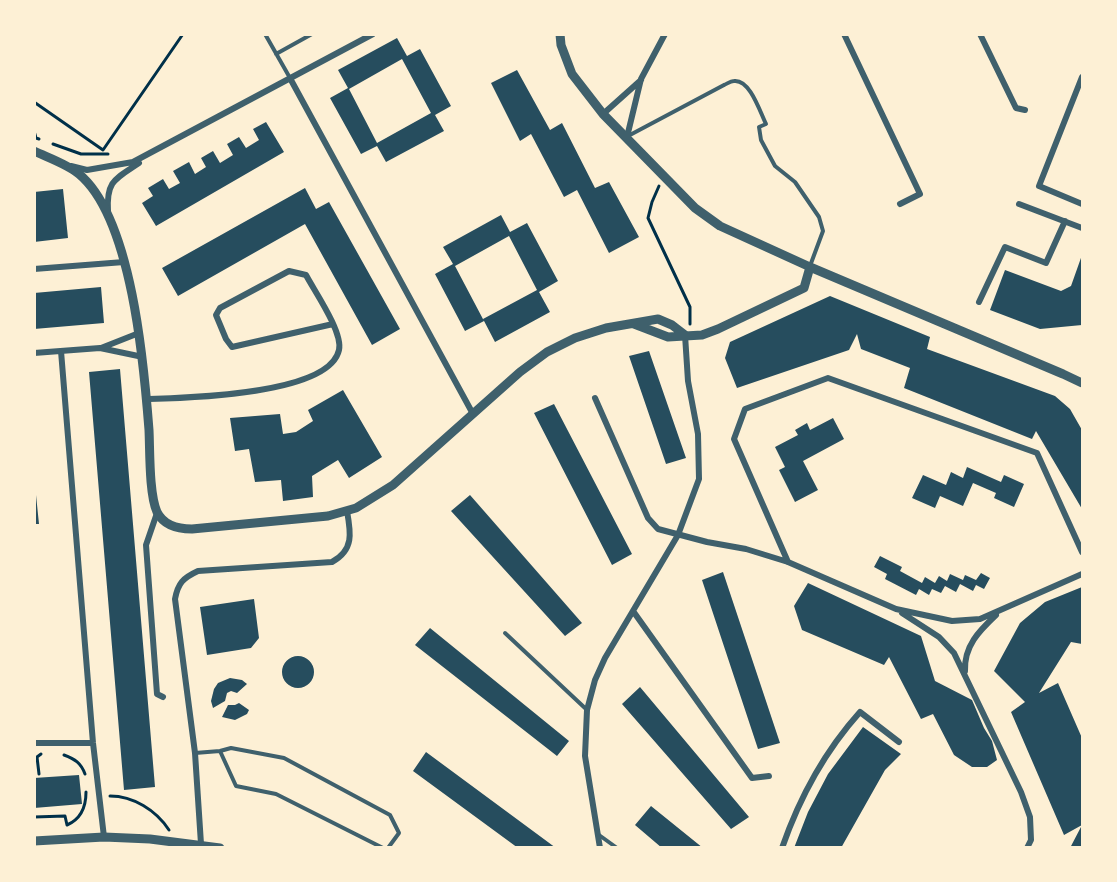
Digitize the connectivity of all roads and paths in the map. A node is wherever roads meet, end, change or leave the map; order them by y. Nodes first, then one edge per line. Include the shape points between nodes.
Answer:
1 (183, 34) edge
2 (265, 34) edge
3 (312, 34) edge
4 (373, 34) edge
5 (560, 34) edge
6 (665, 34) edge
7 (844, 34) edge
8 (980, 34) edge
9 (276, 54) junction
10 (1083, 77) edge
11 (642, 79) junction
12 (291, 80) junction
13 (34, 102) edge
14 (1025, 110) dead end
15 (603, 114) junction
16 (34, 131) edge
17 (627, 137) junction
18 (163, 148) junction
19 (34, 151) edge
20 (116, 154) dead end
21 (59, 163) junction
22 (663, 176) junction
23 (900, 204) dead end
24 (1019, 204) dead end
25 (1083, 204) edge
26 (109, 215) junction
27 (1065, 221) junction
28 (1083, 228) edge
29 (124, 262) junction
30 (810, 267) junction
31 (34, 269) edge
32 (979, 302) dead end
33 (333, 324) junction
34 (139, 333) junction
35 (688, 335) junction
36 (100, 348) junction
37 (61, 351) junction
38 (34, 353) edge
39 (142, 357) junction
40 (1083, 384) edge
41 (595, 398) dead end
42 (147, 399) junction
43 (473, 414) junction
44 (347, 511) junction
45 (157, 513) junction
46 (678, 535) junction
47 (1083, 552) edge
48 (788, 562) junction
49 (1083, 574) edge
50 (896, 609) junction
51 (633, 611) junction
52 (1000, 611) junction
53 (505, 633) dead end
54 (965, 675) junction
55 (163, 697) dead end
56 (587, 710) junction
57 (34, 742) edge
58 (899, 742) dead end
59 (93, 743) junction
60 (45, 751) dead end
61 (220, 751) junction
62 (57, 753) dead end
63 (195, 753) junction
64 (39, 774) dead end
65 (769, 776) dead end
66 (86, 777) dead end
67 (86, 786) dead end
68 (99, 795) junction
69 (34, 817) edge
70 (598, 835) junction
71 (104, 837) junction
72 (34, 841) edge
73 (177, 842) junction
74 (201, 844) junction
75 (220, 848) edge
76 (383, 848) edge
77 (388, 848) edge
78 (600, 848) edge
79 (617, 848) edge
80 (782, 848) edge
81 (1027, 848) edge

1 - 13 path via 103,150
2 - 9 lane
3 - 9 lane
4 - 12 street
5 - 15 street via 572,74
6 - 11 street
7 - 23 street via 920,194
8 - 14 street via 1016,108
9 - 12 lane
10 - 25 street via 1039,186
11 - 15 street
11 - 17 street
12 - 18 street
12 - 43 street
15 - 17 street
16 - 20 path via 36,138 81,154
17 - 22 street
17 - 30 lane via 724,85 735,81 744,84 766,124 759,128 761,140 775,166 795,182 819,217 823,231
18 - 21 street via 133,162 87,170
18 - 26 street via 111,184 107,196
19 - 21 street
21 - 26 street via 91,186
22 - 30 street via 720,226
22 - 35 path via 648,218 690,307
24 - 27 street
26 - 29 street
27 - 28 street
27 - 32 street via 1046,263 1005,247
29 - 31 street
29 - 34 street
30 - 35 street via 804,288 718,329
30 - 40 street
33 - 33 street via 306,275 289,271 219,308 216,315 232,347
33 - 42 street via 339,350 331,366 306,380 266,389
34 - 36 street
34 - 39 street
35 - 43 street via 668,337 631,324 575,338 520,372
35 - 46 street via 688,381 698,434 699,479
36 - 37 street
36 - 39 street
37 - 38 street
37 - 59 street
39 - 42 street
41 - 46 street via 648,518 658,529
42 - 45 street
43 - 44 street via 393,485
44 - 45 street via 192,530 167,524
44 - 63 street via 348,545 343,556 332,562 198,571 178,585 175,599
45 - 55 street via 146,546 157,694
46 - 48 street
46 - 51 street
47 - 48 street via 1037,453 828,378 745,409 734,439
48 - 50 street
49 - 52 street
50 - 52 street via 952,621 980,619
50 - 54 street via 939,637 954,653
51 - 56 street via 595,681
51 - 65 street via 752,778
52 - 54 street via 969,646
53 - 56 lane
54 - 81 street via 1030,817 1031,840
56 - 70 street via 585,756
57 - 59 street
58 - 80 street via 860,712 820,768 790,823
59 - 68 street
60 - 64 path via 37,757
61 - 63 lane
61 - 76 lane via 236,786 276,794
61 - 77 lane via 231,748 284,758 390,815 399,833
62 - 66 path via 81,764
63 - 74 street
67 - 69 path via 86,805 74,822 67,825 65,816
68 - 71 street
68 - 73 path via 124,796 143,806 161,817
70 - 78 street
70 - 79 lane
71 - 72 street
71 - 73 street
73 - 74 street
74 - 75 street

